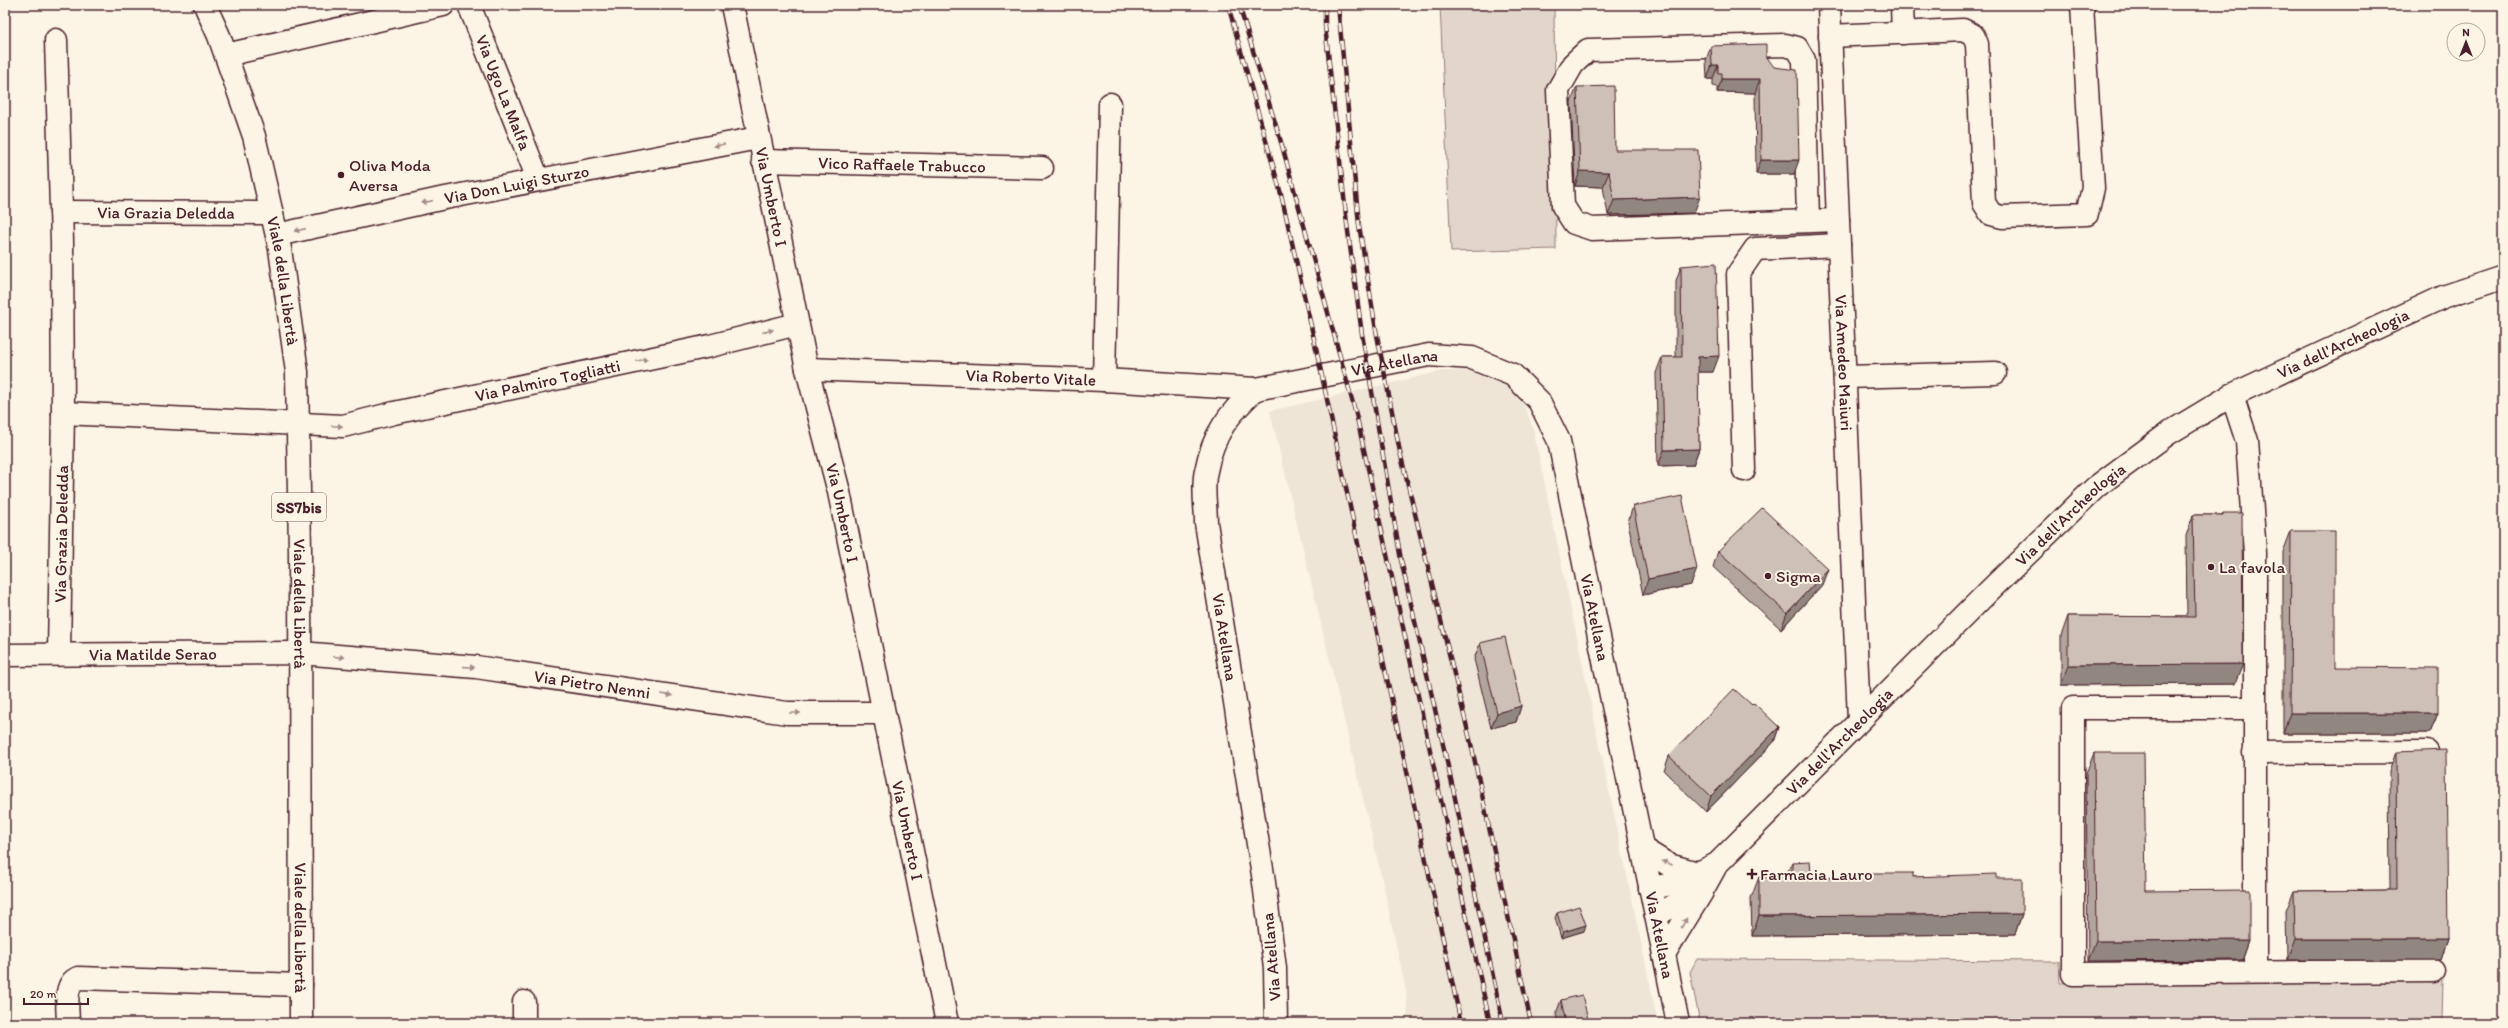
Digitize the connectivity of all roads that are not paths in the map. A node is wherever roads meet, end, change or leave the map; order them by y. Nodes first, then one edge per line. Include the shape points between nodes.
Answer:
1 (205, 5) edge
2 (443, 5) edge
3 (470, 5) edge
4 (732, 5) edge
5 (1829, 5) edge
6 (1902, 5) edge
7 (2082, 5) edge
8 (1903, 33) junction
9 (1830, 36) junction
10 (56, 40) dead end
11 (226, 56) junction
12 (1110, 104) dead end
13 (758, 138) junction
14 (763, 161) junction
15 (1042, 168) dead end
16 (538, 179) junction
17 (61, 212) junction
18 (272, 213) junction
19 (1808, 220) junction
20 (1838, 220) junction
21 (277, 235) junction
22 (1839, 246) junction
23 (2503, 277) edge
24 (797, 324) junction
25 (807, 369) junction
26 (1995, 373) dead end
27 (1845, 377) junction
28 (1104, 380) junction
29 (1256, 389) junction
30 (2232, 395) junction
31 (63, 414) junction
32 (298, 423) junction
33 (1744, 470) dead end
34 (300, 653) junction
35 (59, 654) junction
36 (5, 655) edge
37 (2254, 708) junction
38 (883, 712) junction
39 (1859, 720) junction
40 (2432, 752) edge
41 (2254, 753) junction
42 (1643, 849) junction
43 (1706, 876) junction
44 (1650, 888) junction
45 (1656, 915) junction
46 (1664, 954) junction
47 (2434, 971) dead end
48 (2255, 972) junction
49 (301, 985) junction
50 (524, 1002) dead end
51 (68, 1023) edge
52 (301, 1023) edge
53 (524, 1023) edge
54 (947, 1023) edge
55 (1276, 1023) edge
56 (1678, 1023) edge

1 - 11 street, Viale della Libertà / SS7bis
2 - 11 street
3 - 16 street, Via Ugo La Malfa
4 - 13 street, Via Umberto I
5 - 9 street, Via Amedeo Maiuri
6 - 8 street
7 - 8 street via 2093,188 2088,214 2002,217 1991,214 1984,202 1977,44 1973,34 1963,30
8 - 9 street
9 - 20 street, Via Amedeo Maiuri
10 - 17 street, Via Grazia Deledda
11 - 18 street, Viale della Libertà / SS7bis via 254,136
12 - 28 street
13 - 14 street, Via Umberto I
13 -> 16 street, Via Don Luigi Sturzo
14 - 15 street, Vico Raffaele Trabucco
14 - 24 street, Via Umberto I
16 -> 21 street, Via Don Luigi Sturzo
17 - 18 street, Via Grazia Deledda
17 - 31 street, Via Grazia Deledda
18 - 21 street, Viale della Libertà / SS7bis
19 - 19 street via 1804,60 1797,48 1785,45 1588,50 1573,64 1558,90 1563,206 1574,223 1592,229
19 - 20 street
20 - 22 street, Via Amedeo Maiuri
21 - 32 street, Viale della Libertà / SS7bis via 297,372
22 - 27 street, Via Amedeo Maiuri
22 - 33 street via 1755,249 1738,274
23 - 30 street, Via dell'Archeologia via 2443,297
24 - 25 street, Via Umberto I
32 -> 24 street, Via Palmiro Togliatti via 343,426 710,346
25 - 28 street, Via Roberto Vitale
25 - 38 street, Via Umberto I via 839,492
26 - 27 street
27 - 39 street, Via Amedeo Maiuri
28 - 29 street, Via Roberto Vitale
29 - 42 street, Via Atellana via 1429,355 1472,358 1513,375 1539,401 1559,441
29 - 55 street, Via Atellana via 1237,405 1219,430 1206,472 1206,523 1263,875 1275,968
30 - 37 street via 2247,441 2251,480 2255,553
30 - 39 street, Via dell'Archeologia via 2168,433 2096,487
31 - 32 street
31 - 35 street, Via Grazia Deledda
32 - 34 street, Viale della Libertà / SS7bis
34 - 35 street, Via Matilde Serao
34 -> 38 street, Via Pietro Nenni via 476,667 787,713
34 - 49 street, Viale della Libertà / SS7bis
35 - 36 street, Via Matilde Serao
37 - 41 street
37 - 48 street via 2073,708 2073,974
38 - 54 street, Via Umberto I
39 - 43 street, Via dell'Archeologia
40 - 41 street
41 - 48 street
43 -> 42 street via 1670,865
42 - 44 street, Via Atellana
43 - 44 street, Via dell'Archeologia
43 - 45 street
46 -> 43 street
44 - 45 street, Via Atellana
45 - 46 street, Via Atellana
46 - 56 street, Via Atellana
47 - 48 street
49 - 51 street via 78,978 68,987
49 - 52 street, Viale della Libertà / SS7bis
50 - 53 street

